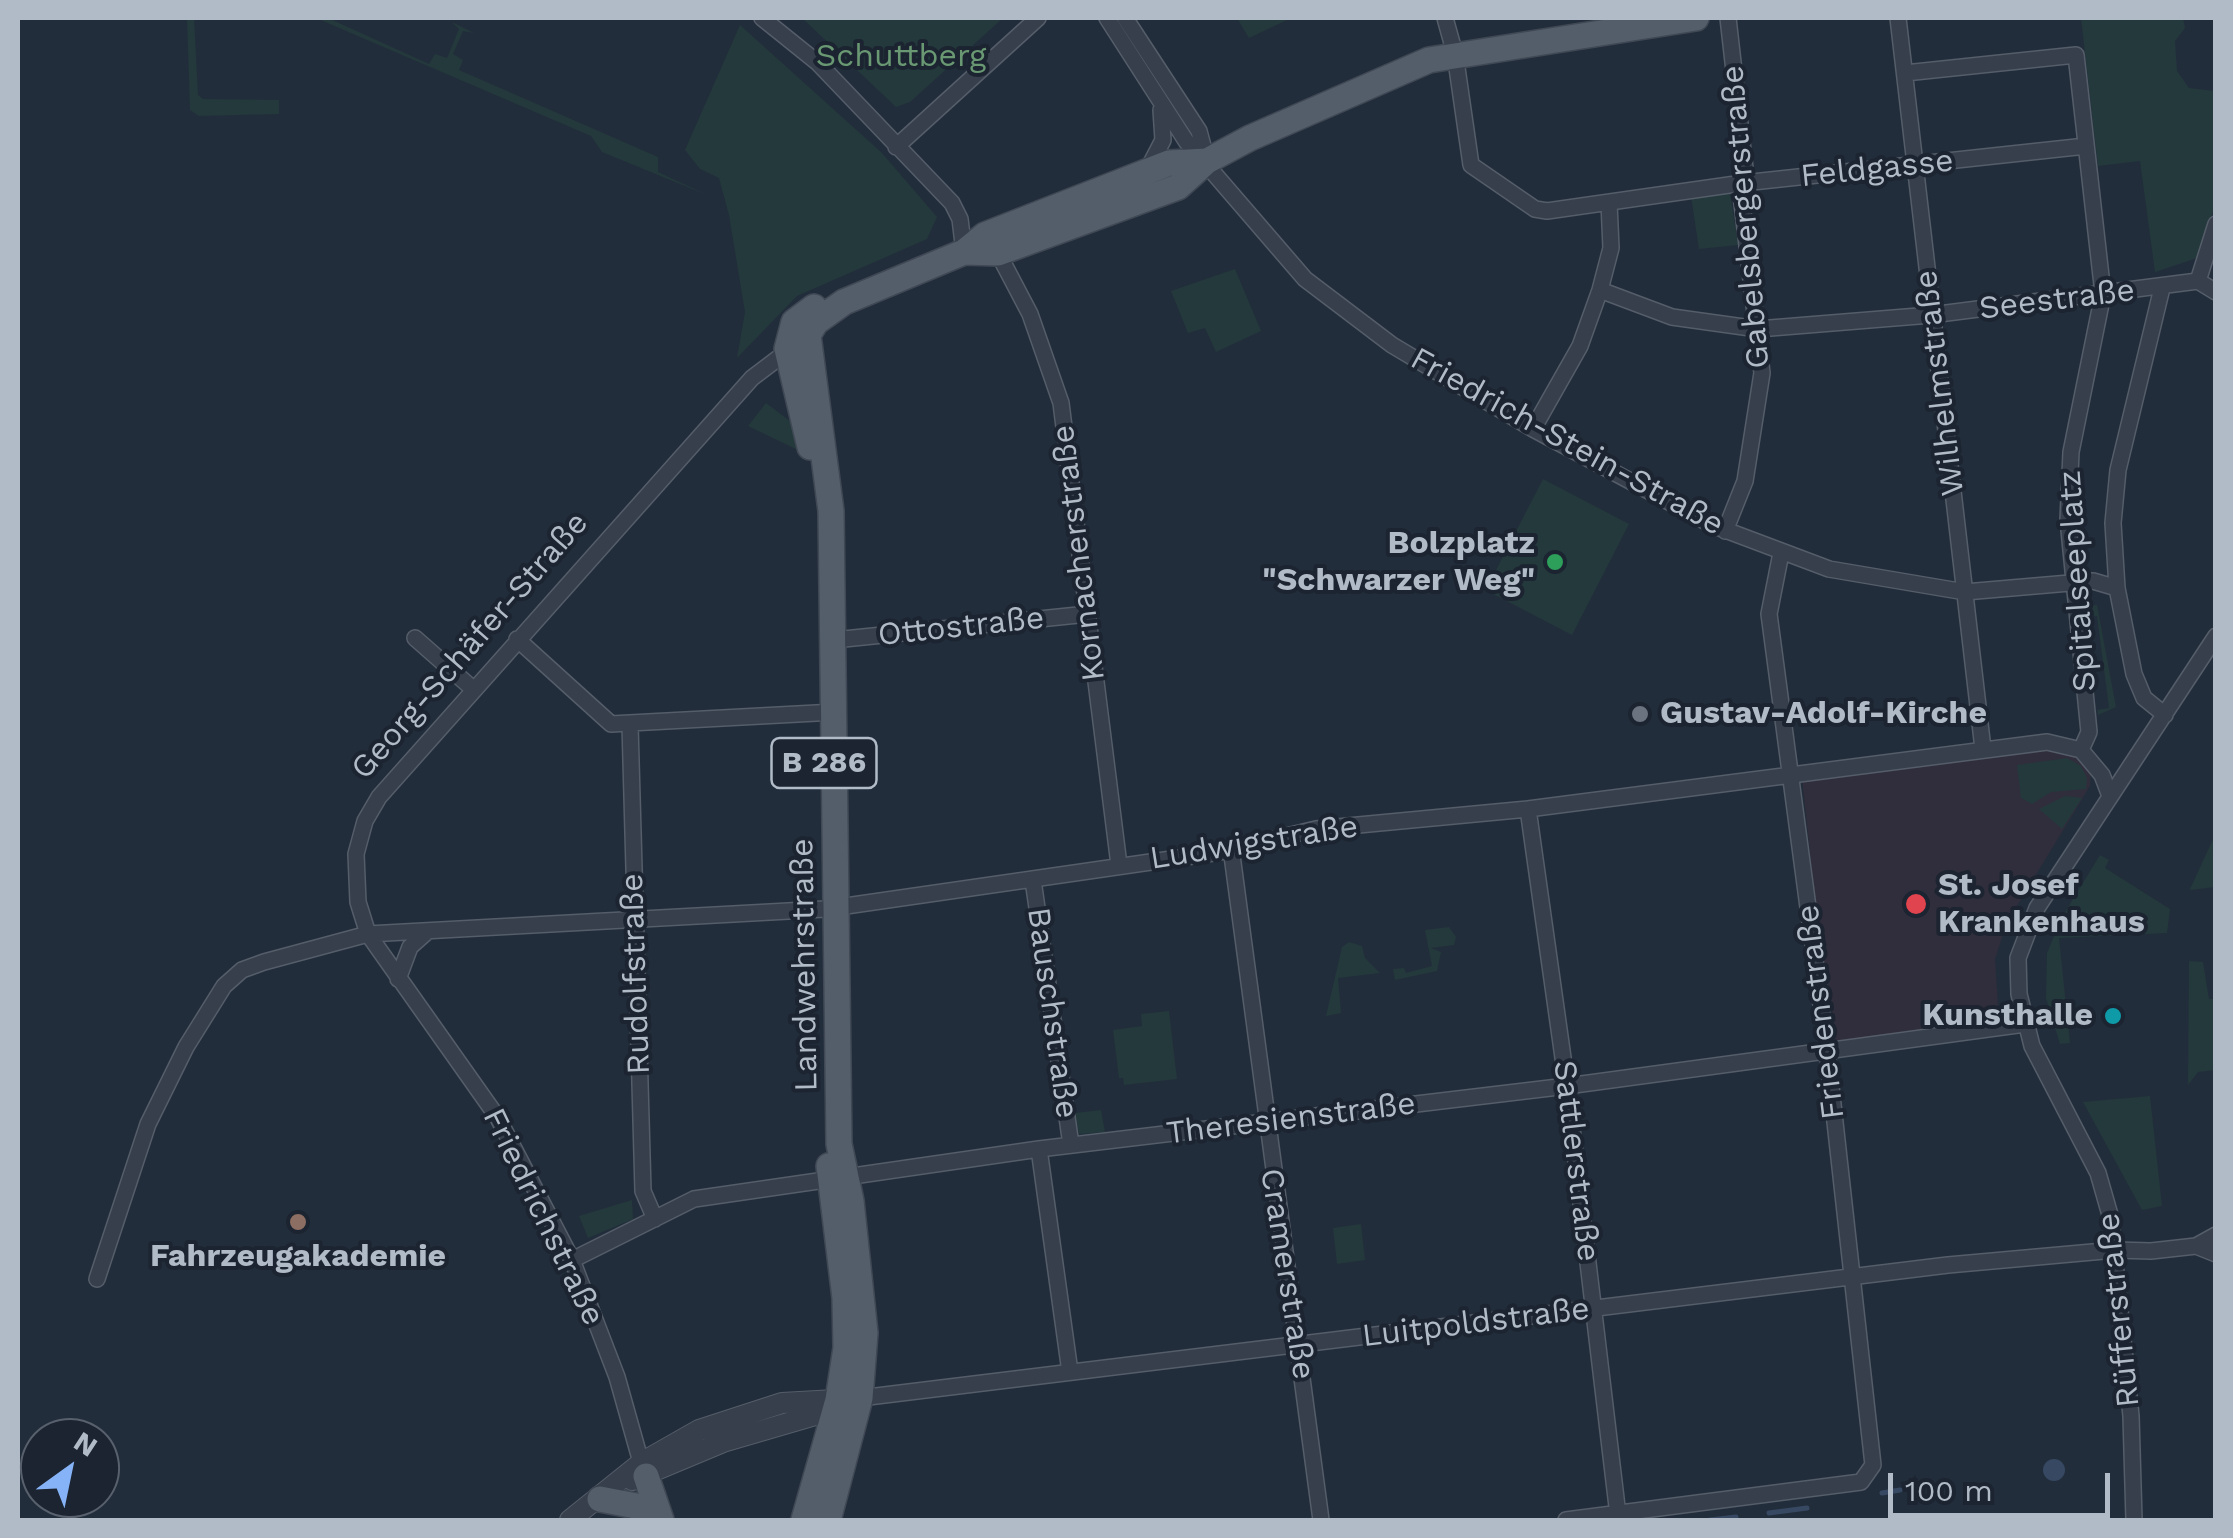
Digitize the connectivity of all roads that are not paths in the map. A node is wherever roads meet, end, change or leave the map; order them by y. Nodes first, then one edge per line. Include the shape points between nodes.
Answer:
1 (762, 18) edge
2 (1038, 18) edge
3 (1108, 18) edge
4 (1126, 18) edge
5 (1445, 18) edge
6 (1696, 18) edge
7 (1728, 18) edge
8 (1898, 18) edge
9 (1633, 22) edge
10 (1456, 54) junction
11 (1905, 73) junction
12 (1154, 92) junction
13 (2086, 146) junction
14 (896, 147) junction
15 (1207, 161) junction
16 (1914, 166) junction
17 (1141, 174) junction
18 (1743, 183) junction
19 (1609, 203) junction
20 (2216, 224) edge
21 (964, 252) junction
22 (998, 252) junction
23 (2198, 280) junction
24 (2162, 288) junction
25 (1600, 290) junction
26 (2216, 292) edge
27 (2103, 294) junction
28 (1931, 315) junction
29 (1758, 329) junction
30 (796, 347) junction
31 (1533, 429) junction
32 (1724, 531) junction
33 (1780, 553) junction
34 (2072, 584) junction
35 (2116, 588) junction
36 (1965, 592) junction
37 (1088, 614) junction
38 (2216, 636) edge
39 (414, 638) dead end
40 (517, 640) junction
41 (834, 640) junction
42 (473, 690) junction
43 (830, 713) junction
44 (2165, 715) junction
45 (630, 725) junction
46 (1983, 749) junction
47 (2081, 750) junction
48 (1791, 774) junction
49 (2110, 796) junction
50 (1528, 809) junction
51 (1231, 848) junction
52 (1120, 865) junction
53 (1033, 880) junction
54 (831, 908) junction
55 (634, 921) junction
56 (428, 931) junction
57 (368, 934) junction
58 (398, 979) junction
59 (2025, 1024) junction
60 (1827, 1050) junction
61 (1567, 1086) junction
62 (1264, 1124) junction
63 (1071, 1146) junction
64 (1039, 1149) junction
65 (837, 1178) junction
66 (655, 1219) junction
67 (2216, 1235) edge
68 (2196, 1246) junction
69 (2116, 1250) junction
70 (2216, 1254) edge
71 (572, 1260) junction
72 (97, 1278) dead end
73 (1850, 1278) junction
74 (1594, 1308) junction
75 (1298, 1346) junction
76 (1070, 1372) junction
77 (849, 1399) junction
78 (780, 1424) junction
79 (823, 1458) junction
80 (636, 1474) junction
81 (600, 1499) junction
82 (1618, 1515) junction
83 (570, 1520) edge
84 (658, 1520) edge
85 (804, 1520) edge
86 (828, 1520) edge
87 (1321, 1520) edge
88 (1566, 1520) edge
89 (2134, 1520) edge

1 - 14 street via 818,64
2 - 14 street
3 - 12 street
4 - 15 street via 1199,131
5 - 10 street, Feldgasse
6 - 9 main road
7 - 18 street, Gabelsbergerstraße
8 - 11 street, Wilhelmstraße
9 - 10 main road
10 - 15 main road via 1391,74
10 - 19 street, Feldgasse via 1471,166 1535,209
11 - 13 street, Spitalseeplatz via 2076,55
11 - 16 street, Wilhelmstraße
12 - 15 street
12 - 17 street via 1165,118 1163,140
13 - 16 street, Feldgasse
13 - 27 street, Spitalseeplatz
14 - 21 street via 952,203
15 - 17 main road, Georg-Schäfer-Straße via 1175,162
15 - 22 main road, Georg-Schäfer-Straße via 1178,187
15 - 31 street, Friedrich-Stein-Straße via 1278,250 1339,306
16 - 18 street, Feldgasse
16 - 28 street, Wilhelmstraße
17 - 21 main road, Georg-Schäfer-Straße via 985,235
18 - 19 street, Feldgasse
18 - 29 street, Gabelsbergerstraße
19 - 25 street via 1610,248
20 - 23 street
21 - 22 main road, Georg-Schäfer-Straße
21 - 30 main road, Georg-Schäfer-Straße via 844,302 819,304 789,333
22 - 37 street, Kornacherstraße via 1030,314 1062,403
23 - 24 street, Seestraße
23 - 26 street
24 - 27 street, Seestraße
24 - 35 street, Spitalseeplatz via 2118,470
25 - 29 street, Seestraße via 1672,317
25 - 31 street via 1580,346
27 - 28 street, Seestraße
27 - 34 street, Spitalseeplatz via 2070,452
28 - 29 street, Seestraße
28 - 36 street, Wilhelmstraße
29 - 32 street, Gabelsbergerstraße via 1756,428 1746,481
30 - 40 street, Georg-Schäfer-Straße via 752,378
30 - 41 main road, Landwehrstraße / B 286 via 828,473
30 - 43 main road, Landwehrstraße / B 286 via 816,484
31 - 32 street, Friedrich-Stein-Straße
32 - 33 street, Friedrich-Stein-Straße
33 - 36 street, Friedrich-Stein-Straße via 1863,577
33 - 48 street, Friedenstraße via 1769,614
34 - 35 street, Friedrich-Stein-Straße
34 - 36 street, Friedrich-Stein-Straße
34 - 47 street, Spitalseeplatz via 2089,732
35 - 44 street, Spitalseeplatz via 2140,690
36 - 46 street, Wilhelmstraße
37 - 41 street, Ottostraße
37 - 52 street, Kornacherstraße
38 - 44 street, Rüfferstraße
39 - 42 street
40 - 42 street, Georg-Schäfer-Straße
40 - 45 street via 611,724
41 - 43 main road, Landwehrstraße / B 286
42 - 57 street, Georg-Schäfer-Straße via 365,821 355,876
43 - 45 street
43 - 54 main road, Landwehrstraße / B 286
44 - 49 street, Rüfferstraße
45 - 55 street, Rudolfstraße
46 - 47 street, Ludwigstraße via 2056,742
46 - 48 street, Ludwigstraße
47 - 49 street
48 - 50 street, Ludwigstraße
48 - 60 street, Friedenstraße
49 - 59 street, Rüfferstraße via 2025,932 2018,958
50 - 51 street, Ludwigstraße via 1316,829
50 - 61 street, Sattlerstraße
51 - 52 street, Ludwigstraße
51 - 62 street, Cramerstraße
52 - 53 street, Ludwigstraße
53 - 54 street, Ludwigstraße
53 - 63 street, Bauschstraße
54 - 55 street, Ludwigstraße
54 - 65 main road, Landwehrstraße / B 286
55 - 56 street, Ludwigstraße
55 - 66 street, Rudolfstraße via 643,1191
56 - 57 street, Ludwigstraße
56 - 58 street via 410,947
57 - 58 street, Friedrichstraße
57 - 72 street via 264,962 224,986 148,1124
58 - 71 street, Friedrichstraße via 498,1118
59 - 60 street, Theresienstraße
59 - 69 street, Rüfferstraße via 2098,1173
60 - 61 street, Theresienstraße
60 - 73 street, Friedenstraße
61 - 62 street, Theresienstraße
61 - 74 street, Sattlerstraße
62 - 63 street, Theresienstraße
62 - 75 street, Cramerstraße
63 - 64 street, Theresienstraße
64 - 65 street, Theresienstraße
64 - 76 street, Bauschstraße
65 - 66 street, Theresienstraße via 694,1199
65 - 77 main road, Landwehrstraße / B 286
66 - 71 street, Theresienstraße
67 - 68 street
68 - 69 street, Luitpoldstraße
68 - 70 street
69 - 73 street, Luitpoldstraße
69 - 89 street, Rüfferstraße
71 - 80 street, Friedrichstraße via 618,1377
73 - 74 street, Luitpoldstraße
73 - 82 street, Friedenstraße via 1872,1472 1861,1482
74 - 75 street, Luitpoldstraße
74 - 82 street, Sattlerstraße
75 - 76 street, Luitpoldstraße
75 - 87 street, Cramerstraße
76 - 77 street, Luitpoldstraße
77 - 78 street, Luitpoldstraße
77 - 79 main road, Landwehrstraße / B 286
77 - 80 street, Luitpoldstraße via 808,1398 724,1420 679,1439
77 - 86 main road, Landwehrstraße / B 286
78 - 79 street via 803,1432
78 - 80 street, Luitpoldstraße
79 - 85 main road, Landwehrstraße / B 286
80 - 81 street, Luitpoldstraße
80 - 84 main road
81 - 83 street, Luitpoldstraße
81 - 84 main road via 636,1506
82 - 88 street

